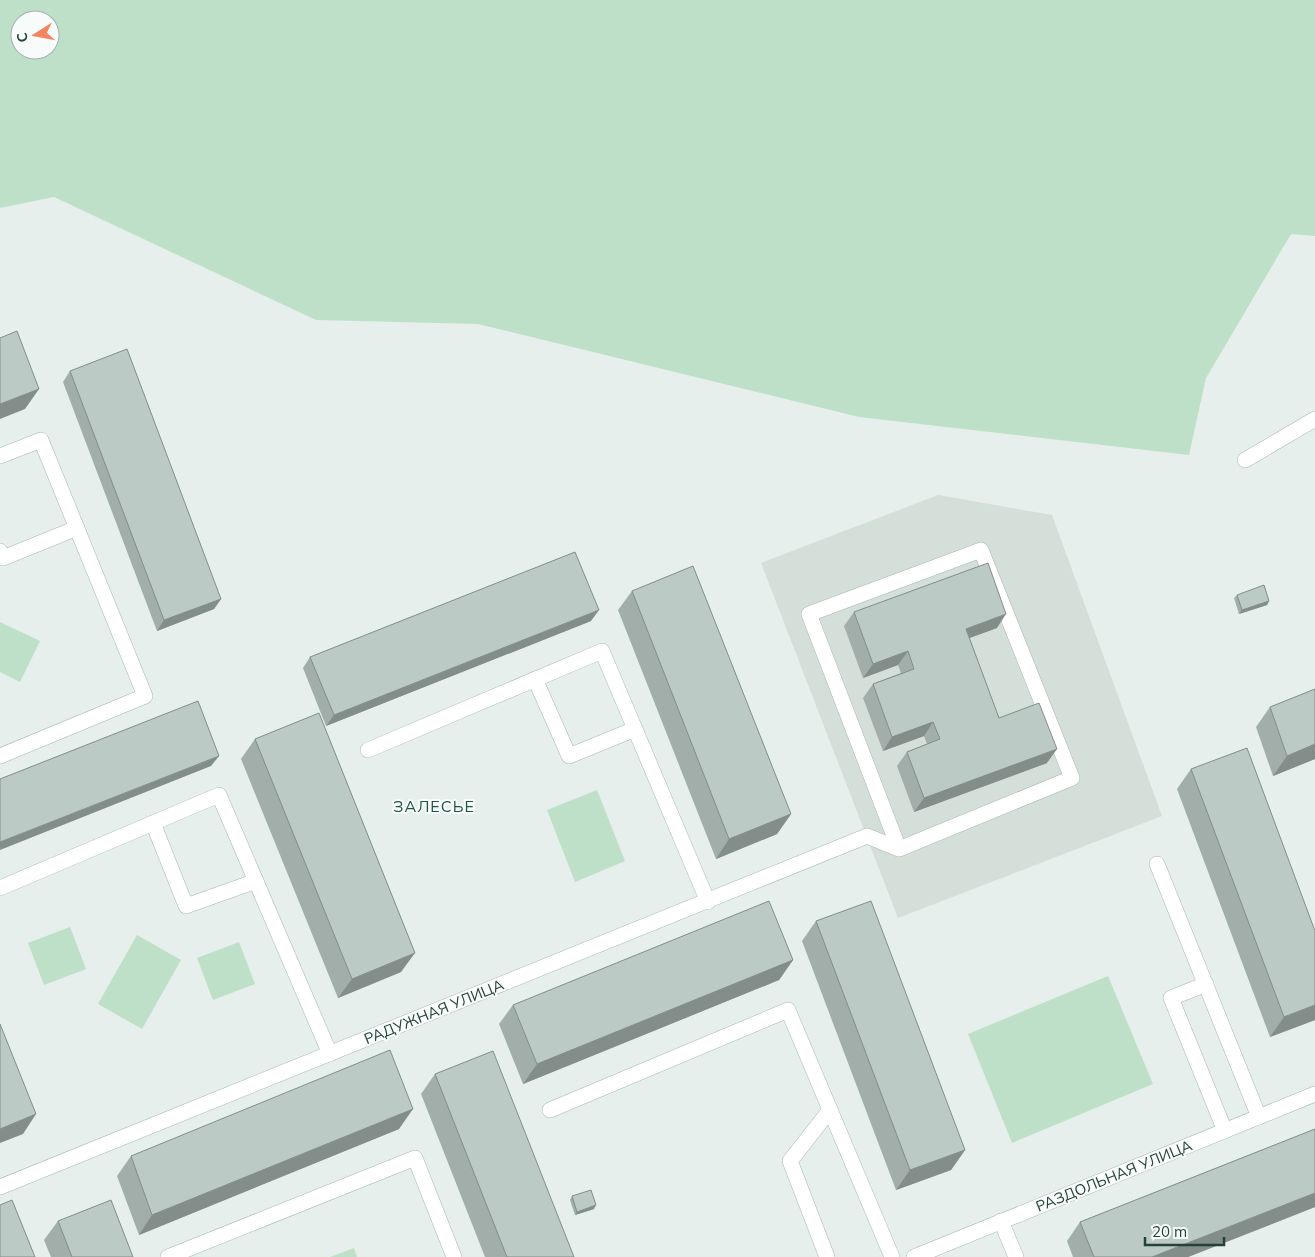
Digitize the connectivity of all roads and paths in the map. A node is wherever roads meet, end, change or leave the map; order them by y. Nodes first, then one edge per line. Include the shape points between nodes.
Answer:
1 (1315, 419) edge
2 (0, 456) edge
3 (1245, 460) dead end
4 (77, 528) junction
5 (0, 551) edge
6 (535, 679) junction
7 (635, 729) junction
8 (368, 750) dead end
9 (0, 756) edge
10 (152, 823) junction
11 (899, 848) junction
12 (1157, 864) dead end
13 (256, 881) junction
14 (0, 888) edge
15 (708, 902) junction
16 (1206, 984) junction
17 (330, 1054) junction
18 (1315, 1094) edge
19 (550, 1110) dead end
20 (830, 1110) junction
21 (1259, 1117) junction
22 (1225, 1131) junction
23 (0, 1187) edge
24 (1001, 1221) junction
25 (452, 1256) edge
26 (168, 1257) edge
27 (827, 1257) edge
28 (892, 1257) edge
29 (914, 1257) edge
30 (1016, 1257) edge

1 - 3 street
2 - 4 street via 41,440
4 - 5 street via 3,558
4 - 9 street via 145,696
6 - 7 street via 569,756
6 - 7 street via 602,651
6 - 8 street
7 - 15 street
10 - 13 street via 186,906
10 - 13 street via 219,795
10 - 14 street
11 - 11 street via 1072,778 981,550 810,614
11 - 15 street, РАДУЖНАЯ УЛИЦА via 867,836
12 - 16 street
13 - 17 street
15 - 17 street, РАДУЖНАЯ УЛИЦА
16 - 21 street
16 - 22 street via 1171,998
17 - 23 street, РАДУЖНАЯ УЛИЦА
18 - 21 street, РАЗДОЛЬНАЯ УЛИЦА
19 - 20 street via 788,1010
20 - 27 street via 790,1160
20 - 28 street
21 - 22 street, РАЗДОЛЬНАЯ УЛИЦА
22 - 24 street, РАЗДОЛЬНАЯ УЛИЦА
24 - 29 street, РАЗДОЛЬНАЯ УЛИЦА
24 - 30 street
25 - 26 street via 415,1158

